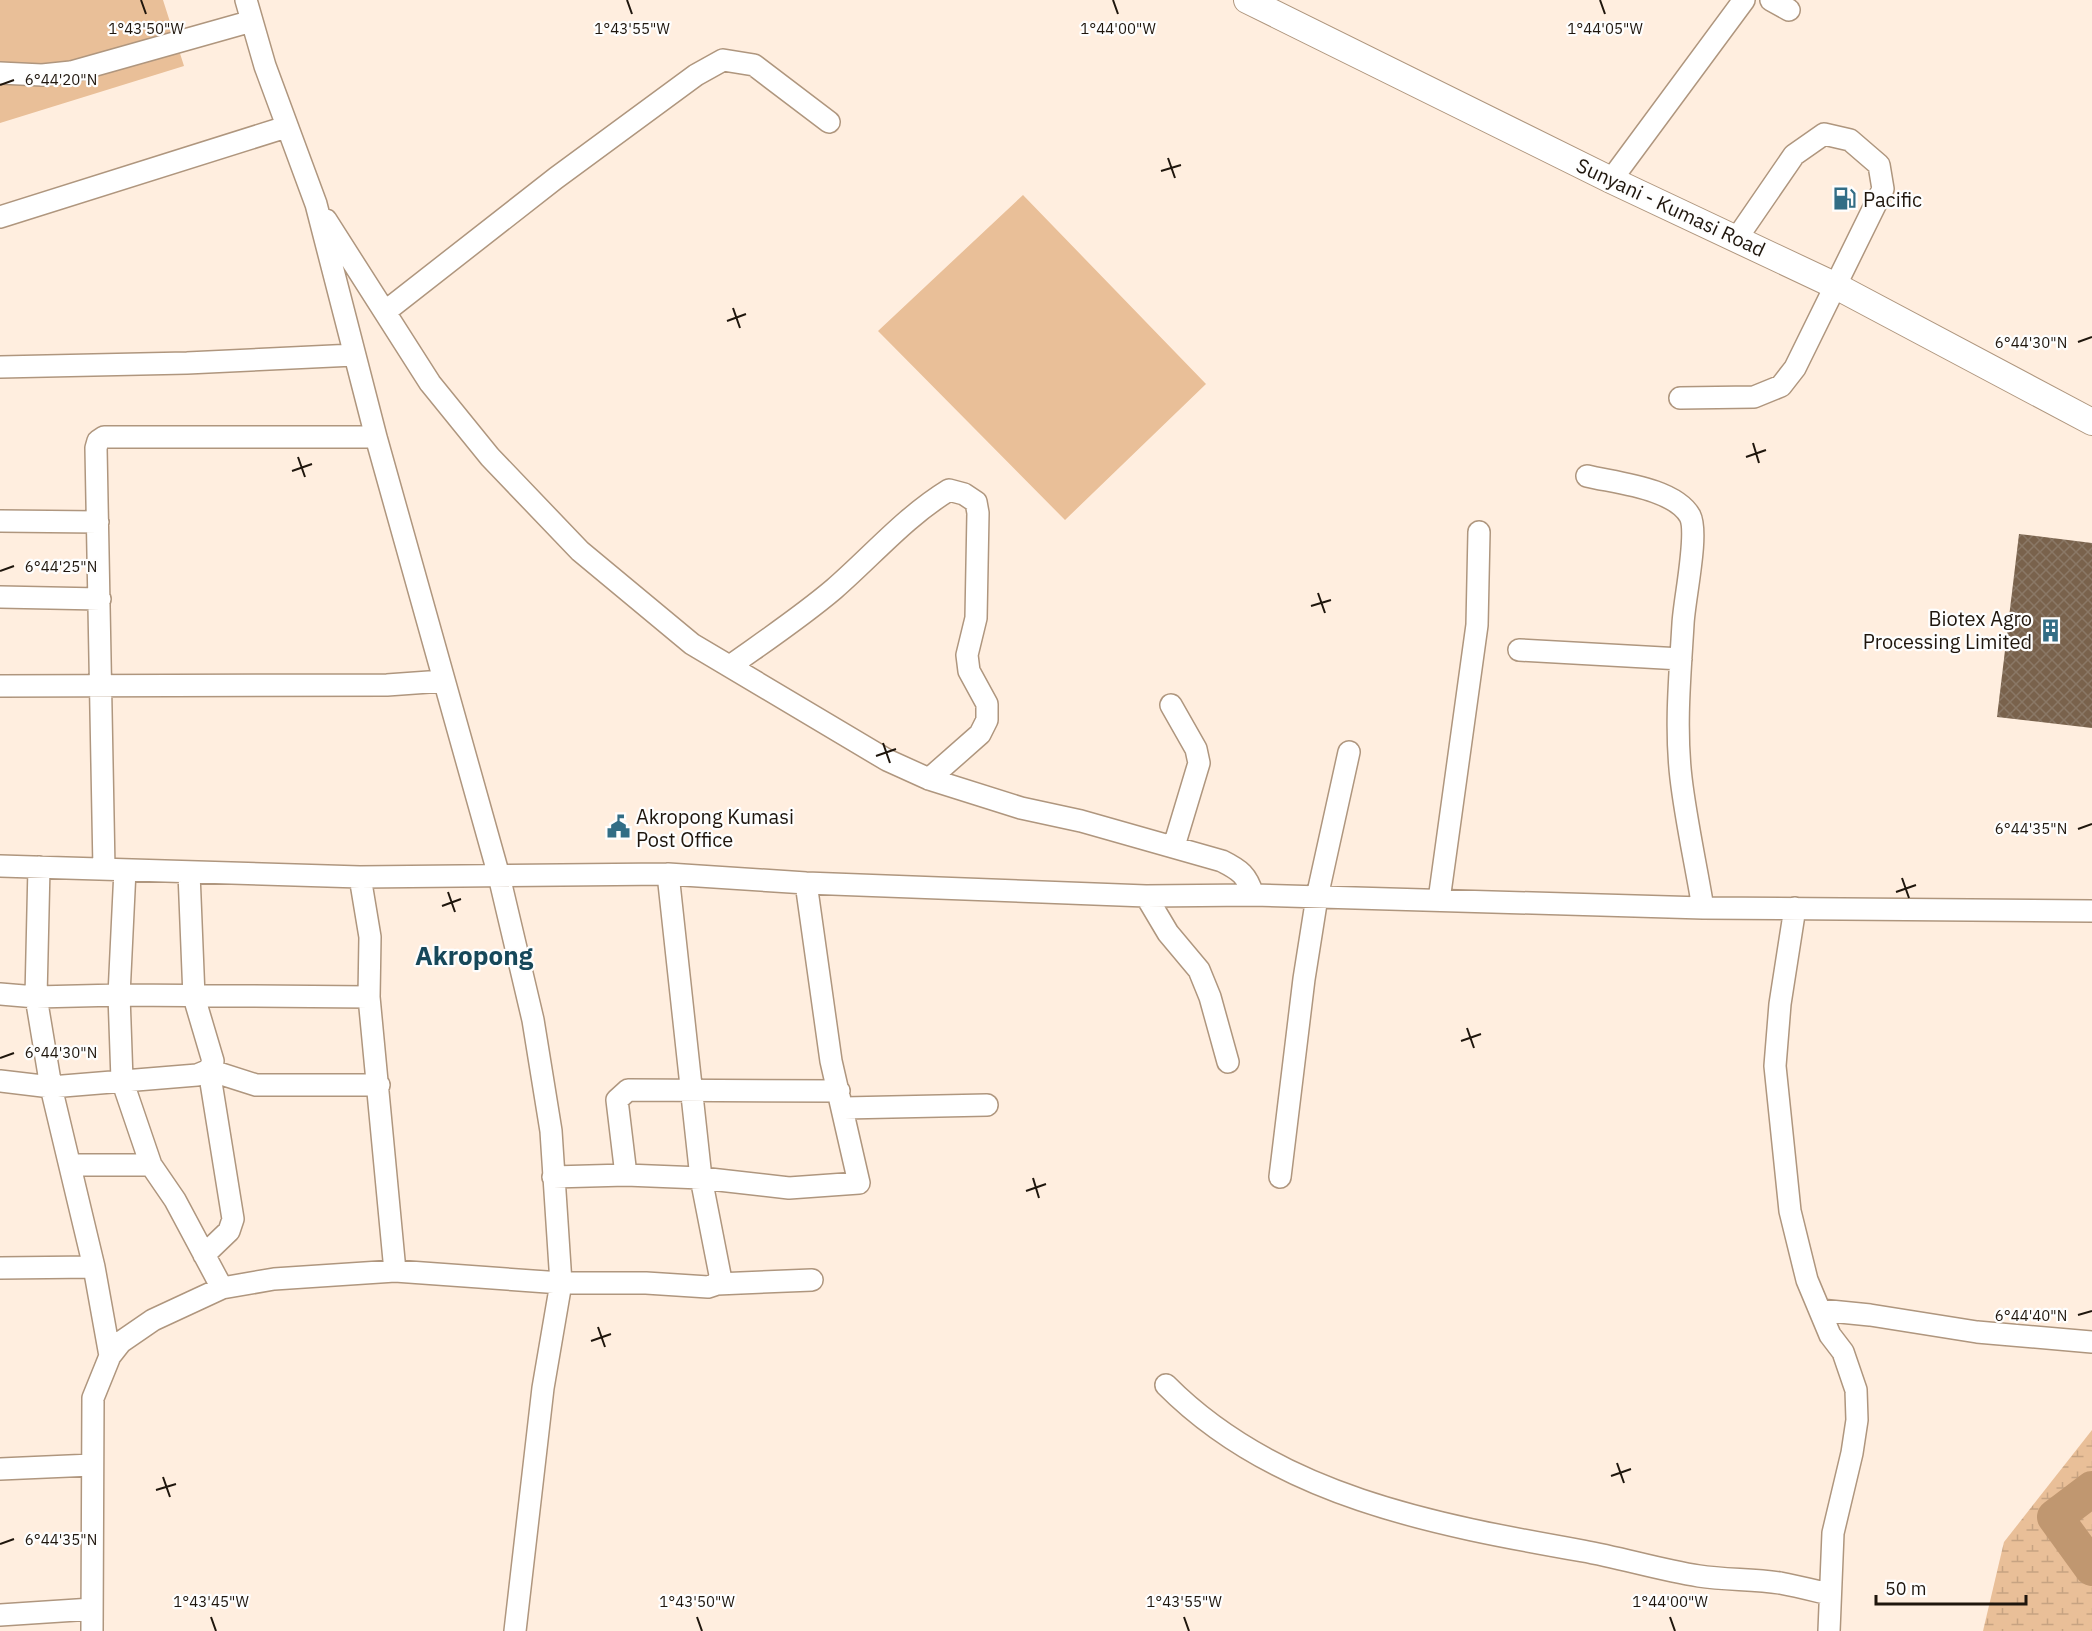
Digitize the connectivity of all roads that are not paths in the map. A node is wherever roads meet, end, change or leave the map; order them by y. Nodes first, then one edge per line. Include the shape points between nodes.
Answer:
1 (246, 0) edge
2 (1247, 0) edge
3 (1744, 0) edge
4 (252, 21) junction
5 (0, 73) edge
6 (829, 122) dead end
7 (286, 127) junction
8 (1611, 180) junction
9 (316, 204) junction
10 (0, 217) edge
11 (1737, 238) junction
12 (1836, 286) junction
13 (386, 311) junction
14 (354, 355) junction
15 (0, 367) edge
16 (1680, 398) dead end
17 (2092, 422) edge
18 (376, 437) junction
19 (1587, 476) dead end
20 (0, 521) edge
21 (98, 522) junction
22 (1479, 532) dead end
23 (0, 597) edge
24 (100, 599) junction
25 (1519, 650) dead end
26 (1681, 658) junction
27 (730, 666) junction
28 (443, 681) junction
29 (0, 686) edge
30 (102, 687) junction
31 (1171, 705) dead end
32 (1349, 752) dead end
33 (929, 779) junction
34 (1174, 846) junction
35 (0, 867) edge
36 (39, 867) junction
37 (104, 870) junction
38 (125, 870) junction
39 (189, 873) junction
40 (668, 874) junction
41 (499, 876) junction
42 (360, 878) junction
43 (806, 883) junction
44 (1253, 895) junction
45 (1146, 896) junction
46 (1317, 897) junction
47 (1440, 900) junction
48 (1703, 908) junction
49 (1795, 908) junction
50 (2092, 911) edge
51 (0, 994) edge
52 (119, 995) junction
53 (36, 997) junction
54 (369, 997) junction
55 (194, 998) junction
56 (1228, 1062) dead end
57 (209, 1070) junction
58 (122, 1080) junction
59 (0, 1081) edge
60 (379, 1085) junction
61 (51, 1087) junction
62 (691, 1091) junction
63 (841, 1100) junction
64 (987, 1105) dead end
65 (72, 1165) junction
66 (152, 1165) junction
67 (626, 1175) junction
68 (1280, 1177) dead end
69 (553, 1178) junction
70 (701, 1178) junction
71 (204, 1255) junction
72 (94, 1267) junction
73 (0, 1268) edge
74 (395, 1271) junction
75 (812, 1280) dead end
76 (561, 1283) junction
77 (717, 1284) junction
78 (222, 1288) junction
79 (1820, 1310) junction
80 (2092, 1342) edge
81 (110, 1356) junction
82 (1166, 1385) dead end
83 (92, 1465) junction
84 (0, 1469) edge
85 (1828, 1594) junction
86 (92, 1609) junction
87 (0, 1615) edge
88 (92, 1631) edge
89 (515, 1631) edge
90 (1829, 1631) edge

1 - 4 street
2 - 8 main road, Sunyani - Kumasi Road
3 - 8 street
4 - 5 street via 71,72
4 - 7 street
6 - 13 street via 754,65 723,60 696,75 556,178
7 - 9 street
7 - 10 street
8 - 11 main road, Sunyani - Kumasi Road
9 - 13 street
9 - 14 street
11 - 12 main road, Sunyani - Kumasi Road
11 - 12 street via 1794,155 1824,134 1850,140 1879,165 1883,189
12 - 16 street via 1795,368 1781,386 1754,397
12 - 17 main road, Sunyani - Kumasi Road
13 - 27 street via 430,383 540,511 635,598 692,644
14 - 15 street
14 - 18 street
18 - 21 street via 104,437 96,448
18 - 28 street
19 - 26 street via 1661,494 1676,500 1690,516 1694,538 1684,597
20 - 21 street
21 - 24 street
22 - 47 street via 1477,625
23 - 24 street
24 - 30 street
25 - 26 street
26 - 48 street via 1681,777
27 - 33 street via 887,760
27 - 33 street via 835,588 934,499 949,490 964,494 976,502 978,513 976,618 967,655 969,671 987,704 987,720 980,735
28 - 30 street via 387,685
28 - 41 street
29 - 30 street
30 - 37 street
31 - 34 street via 1196,749 1199,763
32 - 46 street
33 - 34 street
34 - 44 street via 1240,870 1248,878
35 - 36 street
36 - 37 street
36 - 53 street
37 - 38 street
38 - 39 street
38 - 52 street
39 - 42 street
39 - 55 street
40 - 41 street
40 - 43 street
40 - 62 street
41 - 42 street
41 - 69 street via 533,1020
42 - 54 street via 370,937
43 - 45 street
43 - 63 street via 831,1061
44 - 45 street
44 - 46 street
45 - 56 street via 1168,933 1199,969
46 - 47 street
46 - 68 street
47 - 48 street
48 - 49 street
49 - 50 street
49 - 79 street via 1774,1066 1796,1244
51 - 53 street
52 - 53 street
52 - 55 street
52 - 58 street
53 - 61 street
54 - 55 street
54 - 60 street
55 - 57 street via 213,1061
57 - 58 street via 197,1075
57 - 60 street via 256,1085
57 - 71 street via 233,1219 229,1231
58 - 61 street
58 - 66 street
59 - 61 street
60 - 74 street
61 - 65 street
62 - 63 street
62 - 67 street via 628,1090 621,1094 617,1100
62 - 70 street
63 - 64 street
63 - 70 street via 860,1179 855,1185 789,1188
65 - 66 street
65 - 72 street
66 - 71 street
67 - 69 street
67 - 70 street
69 - 76 street
70 - 77 street via 720,1275
71 - 78 street
72 - 73 street
72 - 81 street
74 - 76 street
74 - 78 street via 274,1279
75 - 77 street
76 - 77 street via 708,1287
76 - 89 street via 543,1388
78 - 81 street via 137,1330
79 - 80 street via 2009,1336
79 - 85 street via 1851,1371 1857,1420 1836,1511
81 - 83 street via 93,1398
82 - 85 street via 1195,1415 1227,1436 1284,1469 1344,1495 1447,1526 1662,1570 1780,1583
83 - 84 street
83 - 86 street
85 - 90 street
86 - 87 street
86 - 88 street

